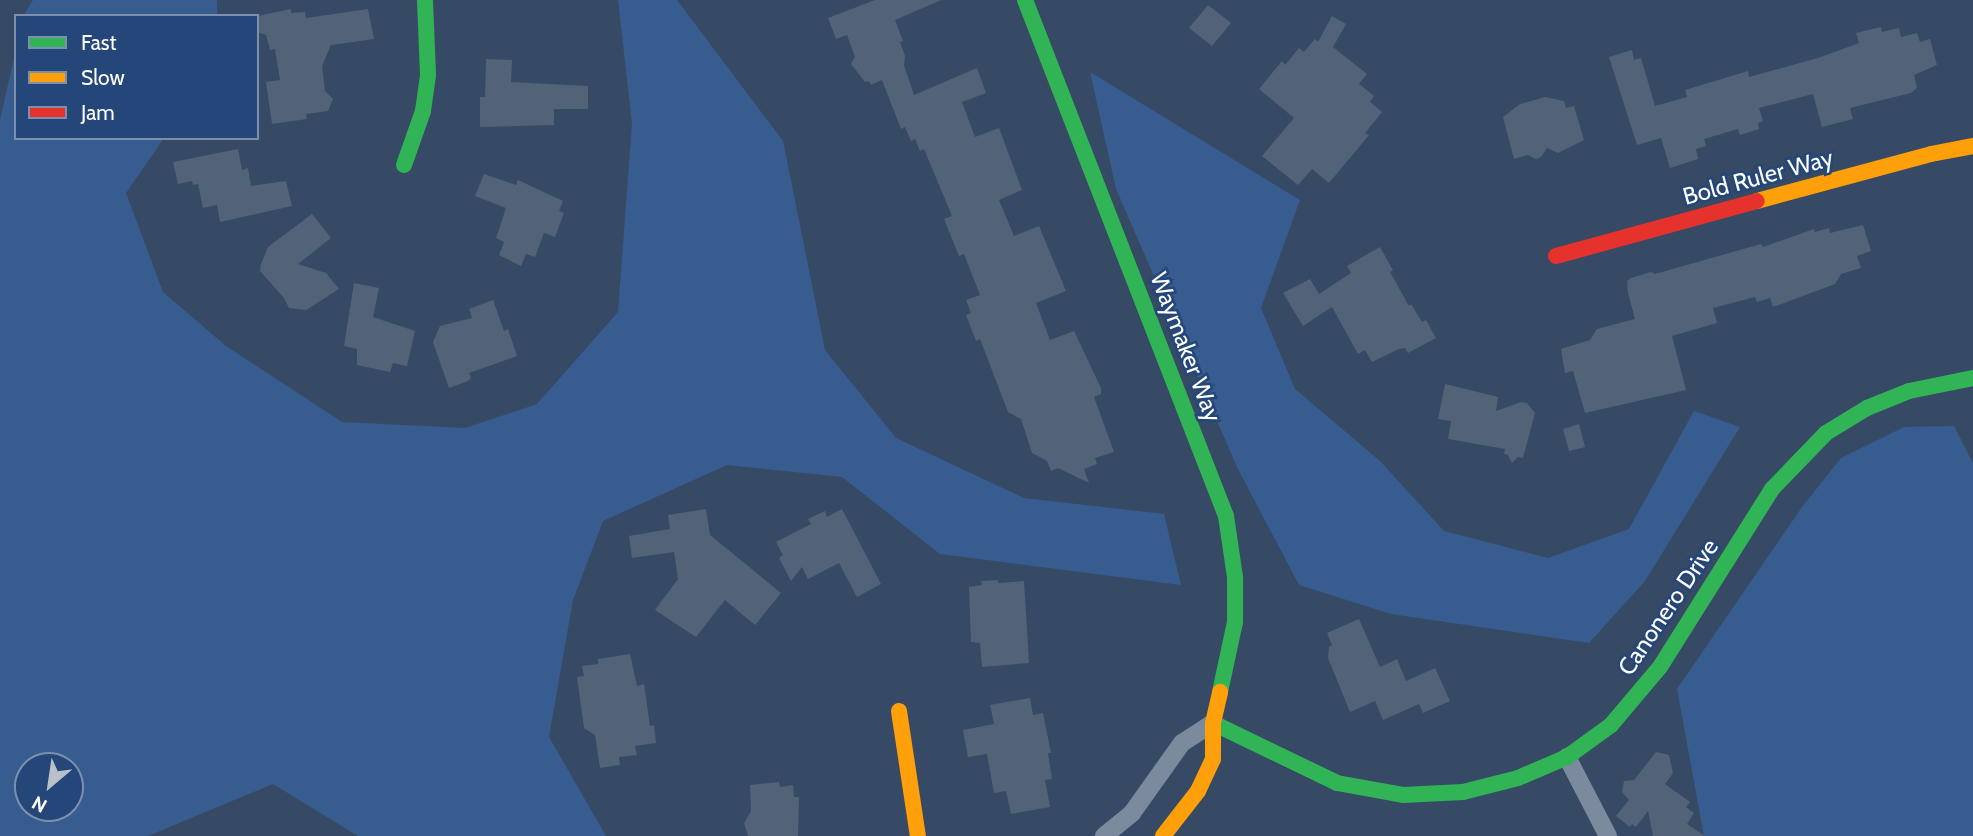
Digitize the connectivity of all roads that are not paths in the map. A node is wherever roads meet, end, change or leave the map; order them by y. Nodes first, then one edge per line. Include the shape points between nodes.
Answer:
1 (425, 0) edge
2 (1025, 0) edge
3 (1973, 146) edge
4 (404, 165) dead end
5 (1556, 256) dead end
6 (1973, 378) edge
7 (899, 711) dead end
8 (1213, 723) junction
9 (1567, 757) junction
10 (918, 836) edge
11 (1104, 836) edge
12 (1163, 836) edge
13 (1608, 836) edge

1 - 4 street via 428,75 423,111
2 - 8 street, Waymaker Way via 1226,516 1235,578 1235,622
3 - 5 street, Bold Ruler Way
6 - 9 street, Canonero Drive via 1909,391 1867,408 1826,433 1772,488 1660,667 1611,725
7 - 10 street
8 - 9 street, Canonero Drive via 1337,783 1403,795 1464,792 1518,778
8 - 11 street via 1182,743 1132,813
8 - 12 street, Waymaker Way via 1213,759 1198,791
9 - 13 street

